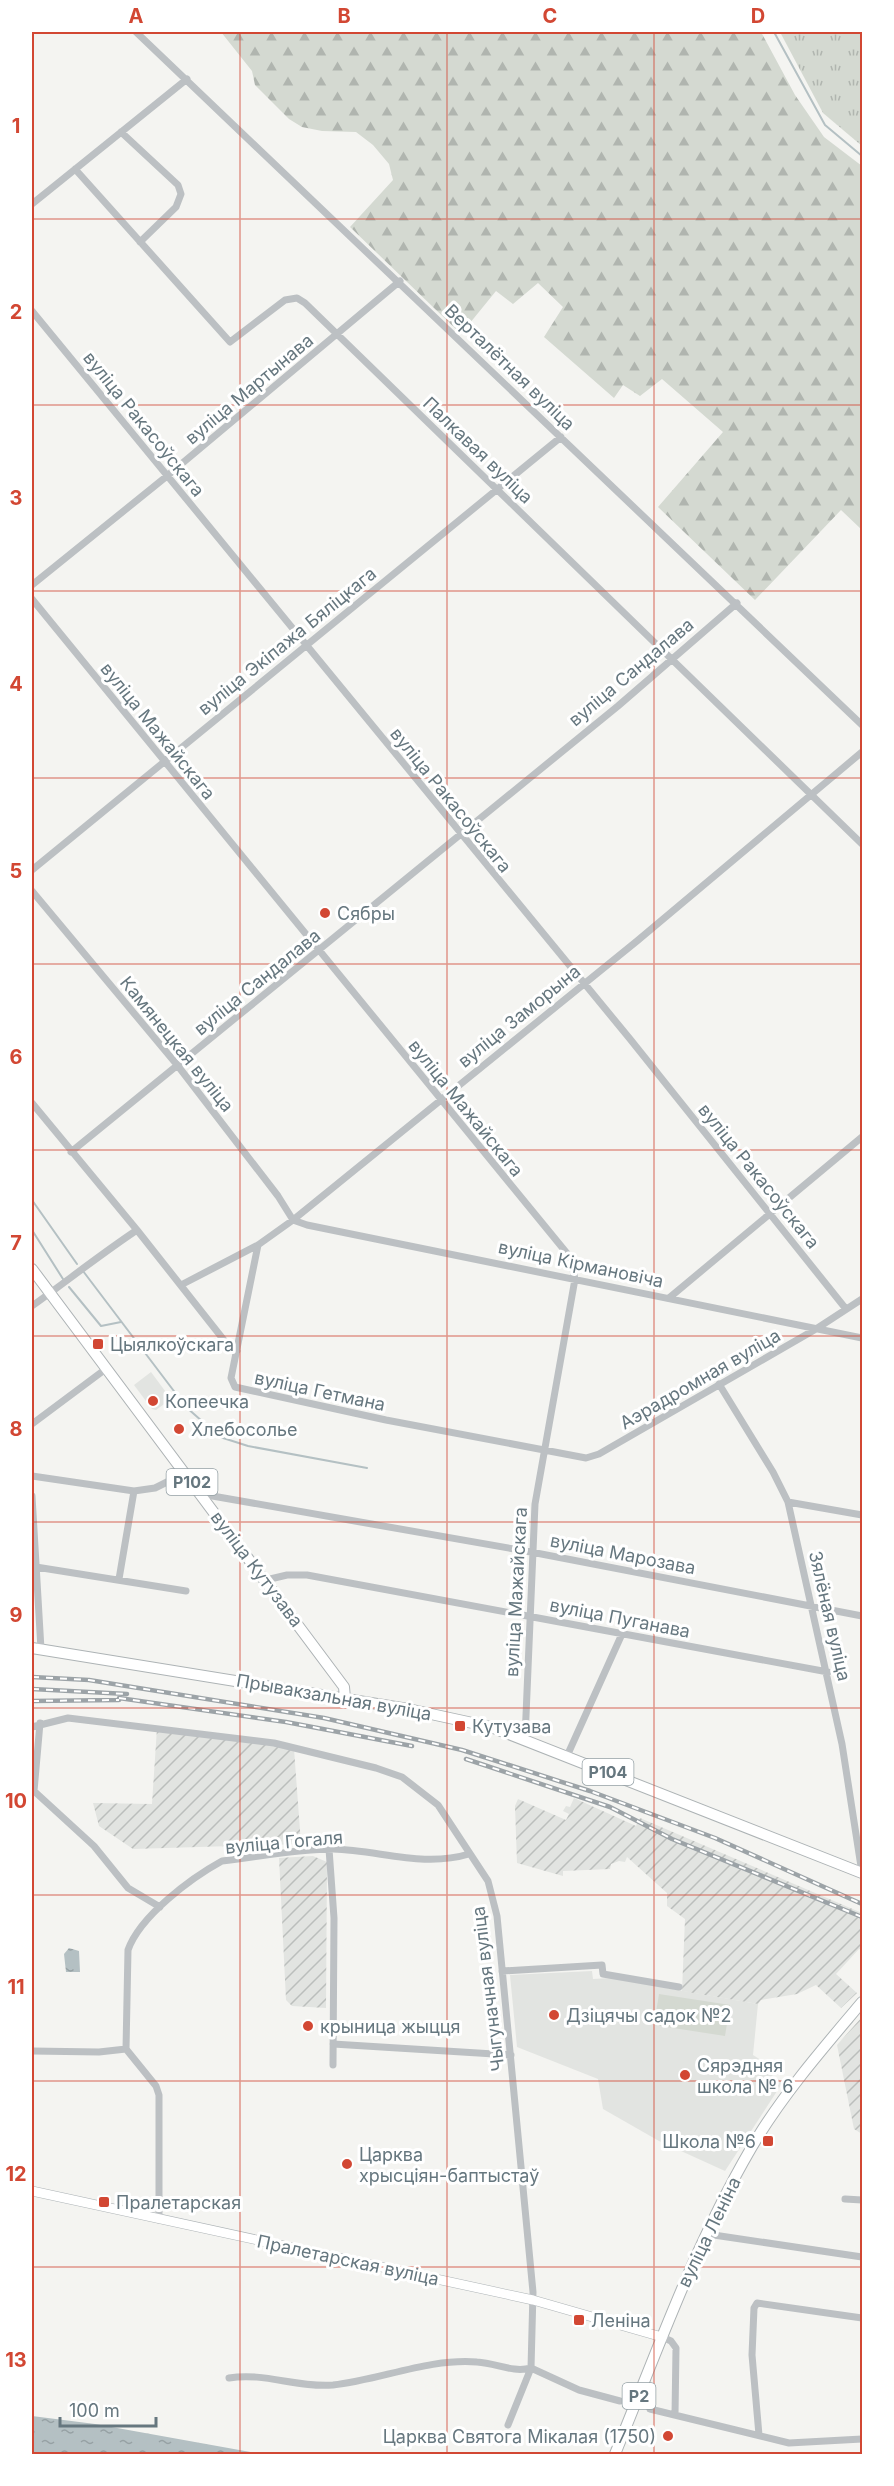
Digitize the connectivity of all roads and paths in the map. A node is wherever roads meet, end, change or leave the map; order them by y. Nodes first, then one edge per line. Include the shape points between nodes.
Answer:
1 (136, 32) edge
2 (187, 79) junction
3 (121, 132) junction
4 (75, 169) junction
5 (32, 204) edge
6 (140, 242) junction
7 (400, 282) junction
8 (32, 312) edge
9 (336, 335) junction
10 (561, 437) junction
11 (167, 476) junction
12 (496, 489) junction
13 (32, 585) edge
14 (32, 599) edge
15 (736, 603) junction
16 (304, 645) junction
17 (673, 659) junction
18 (862, 725) edge
19 (862, 752) edge
20 (163, 761) junction
21 (812, 795) junction
22 (460, 835) junction
23 (862, 844) edge
24 (32, 870) edge
25 (32, 891) edge
26 (319, 952) junction
27 (583, 985) junction
28 (178, 1066) junction
29 (439, 1100) junction
30 (32, 1103) edge
31 (862, 1137) edge
32 (71, 1152) junction
33 (770, 1214) junction
34 (293, 1220) junction
35 (138, 1230) junction
36 (258, 1245) junction
37 (32, 1269) edge
38 (575, 1279) junction
39 (181, 1285) junction
40 (50, 1293) junction
41 (669, 1298) junction
42 (862, 1299) edge
43 (32, 1306) edge
44 (846, 1309) junction
45 (816, 1329) junction
46 (862, 1338) edge
47 (237, 1351) junction
48 (107, 1368) junction
49 (719, 1384) junction
50 (32, 1424) edge
51 (544, 1451) junction
52 (185, 1473) junction
53 (32, 1476) edge
54 (134, 1491) junction
55 (201, 1494) junction
56 (32, 1496) edge
57 (788, 1502) junction
58 (862, 1515) edge
59 (531, 1552) junction
60 (36, 1567) junction
61 (119, 1579) junction
62 (266, 1580) junction
63 (186, 1591) dead end
64 (813, 1606) junction
65 (530, 1616) junction
66 (862, 1617) edge
67 (622, 1634) junction
68 (36, 1648) edge
69 (828, 1672) junction
70 (345, 1698) junction
71 (40, 1723) junction
72 (32, 1727) edge
73 (525, 1739) junction
74 (567, 1756) junction
75 (329, 1849) junction
76 (469, 1854) junction
77 (862, 1873) edge
78 (160, 1907) junction
79 (502, 1971) junction
80 (679, 1987) dead end
81 (862, 2002) edge
82 (333, 2044) junction
83 (126, 2049) junction
84 (32, 2051) edge
85 (511, 2055) junction
86 (333, 2065) dead end
87 (32, 2191) edge
88 (845, 2199) dead end
89 (862, 2200) edge
90 (159, 2220) junction
91 (707, 2234) junction
92 (862, 2257) edge
93 (533, 2300) junction
94 (862, 2318) edge
95 (662, 2337) junction
96 (531, 2368) junction
97 (229, 2378) dead end
98 (620, 2402) dead end
99 (651, 2409) dead end
100 (675, 2415) junction
101 (508, 2425) dead end
102 (759, 2435) junction
103 (862, 2439) edge
104 (615, 2454) edge

1 - 2 street, Верталётная вуліца
2 - 3 street
2 - 7 street, Верталётная вуліца
3 - 4 street
3 - 6 street via 178,186 181,194 176,207
4 - 5 street
4 - 6 street, Палкавая вуліца
6 - 9 street, Палкавая вуліца via 230,342 291,298 305,303
7 - 9 street, вуліца Мартынава
7 - 10 street, Верталётная вуліца
8 - 11 street, вуліца Ракасоўскага
9 - 11 street, вуліца Мартынава
9 - 12 street, Палкавая вуліца
10 - 12 street, вуліца Экіпажа Бяліцкага
10 - 15 street, Верталётная вуліца
11 - 13 street, вуліца Мартынава
11 - 16 street, вуліца Ракасоўскага
12 - 16 street, вуліца Экіпажа Бяліцкага
12 - 17 street, Палкавая вуліца
14 - 20 street, вуліца Мажайскага
15 - 17 street, вуліца Сандалава
15 - 18 street, Верталётная вуліца
16 - 20 street, вуліца Экіпажа Бяліцкага
16 - 22 street, вуліца Ракасоўскага
17 - 21 street, Палкавая вуліца
17 - 22 street, вуліца Сандалава
19 - 21 street, вуліца Заморына
20 - 24 street, вуліца Экіпажа Бяліцкага
20 - 26 street, вуліца Мажайскага
21 - 23 street, Палкавая вуліца
21 - 27 street, вуліца Заморына
22 - 26 street, вуліца Сандалава
22 - 27 street, вуліца Ракасоўскага
25 - 28 street, Камянецкая вуліца
26 - 28 street, вуліца Сандалава
26 - 29 street, вуліца Мажайскага
27 - 29 street, вуліца Заморына
27 - 33 street, вуліца Ракасоўскага
28 - 32 street, вуліца Сандалава
28 - 34 street, Камянецкая вуліца
29 - 34 street, вуліца Заморына
29 - 38 street, вуліца Мажайскага via 570,1257
30 - 32 street
31 - 33 street
32 - 35 street
33 - 41 street
33 - 44 street, вуліца Ракасоўскага
34 - 36 street, вуліца Заморына
34 - 38 street, вуліца Кірмановіча
35 - 39 street
35 - 40 street
36 - 39 street, вуліца Заморына
36 - 47 street, вуліца Гетмана
37 - 40 main road, вуліца Кутузава / Р102
38 - 41 street, вуліца Кірмановіча
38 - 51 street, вуліца Мажайскага
39 - 47 street
40 - 43 street
40 - 48 main road, вуліца Кутузава / Р102
41 - 45 street, вуліца Кірмановіча
42 - 44 street, Аэрадромная вуліца
44 - 45 street, Аэрадромная вуліца
45 - 46 street, вуліца Кірмановіча
45 - 49 street, Аэрадромная вуліца
47 - 51 street, вуліца Гетмана via 231,1378 240,1390
48 - 50 street
48 - 52 main road, вуліца Кутузава / Р102
49 - 51 street, Аэрадромная вуліца via 592,1457
49 - 57 street, Зялёная вуліца
51 - 59 street, вуліца Мажайскага
52 - 54 street via 155,1488
52 - 55 main road, вуліца Кутузава / Р102
53 - 54 street
54 - 61 street
55 - 59 street, вуліца Марозава
55 - 62 main road, вуліца Кутузава / Р102
56 - 60 street
57 - 58 street
57 - 64 street, Зялёная вуліца
59 - 64 street, вуліца Марозава
59 - 65 street, вуліца Мажайскага
60 - 61 street
60 - 68 street
61 - 63 street
62 - 65 street, вуліца Пуганава via 307,1575
62 - 70 main road, вуліца Кутузава / Р102 via 344,1687
64 - 66 street, вуліца Марозава
64 - 69 street, Зялёная вуліца
65 - 67 street, вуліца Пуганава
65 - 73 street, вуліца Мажайскага
67 - 69 street, вуліца Пуганава
67 - 74 street
68 - 70 main road, Прывакзальная вуліца / Р104
69 - 77 street, Зялёная вуліца
70 - 73 main road, Прывакзальная вуліца / Р104 via 464,1721
71 - 72 street, Чыгуначная вуліца
71 - 76 street, Чыгуначная вуліца via 68,1718 274,1743 376,1768 402,1777 438,1805
71 - 78 street via 34,1791 94,1846 128,1888
73 - 74 main road, Прывакзальная вуліца / Р104
74 - 77 main road, Прывакзальная вуліца / Р104
75 - 76 street, вуліца Гогаля via 408,1859 448,1860
75 - 78 street, вуліца Гогаля via 222,1861
75 - 82 street
76 - 79 street, Чыгуначная вуліца via 488,1881 497,1916
78 - 83 street, вуліца Гогаля via 133,1936 128,1950
79 - 80 street via 602,1965 603,1974
79 - 85 street, Чыгуначная вуліца
81 - 91 main road, вуліца Леніна / Р2 via 807,2066 775,2111 727,2191
82 - 85 street
82 - 86 street
83 - 84 street
83 - 90 street via 159,2095
85 - 93 street, Чыгуначная вуліца
87 - 90 main road, Пралетарская вуліца
88 - 89 street
90 - 93 main road, Пралетарская вуліца
91 - 92 street
91 - 95 main road, вуліца Леніна / Р2
93 - 95 main road, Пралетарская вуліца
93 - 96 street, Чыгуначная вуліца
94 - 102 street via 758,2303 753,2308 752,2355
95 - 100 street via 676,2349
95 - 104 main road, вуліца Леніна / Р2
96 - 97 street via 519,2371 477,2362 311,2386 247,2375
96 - 98 street via 579,2390
96 - 101 street
99 - 100 street
100 - 102 street
102 - 103 street via 789,2443

